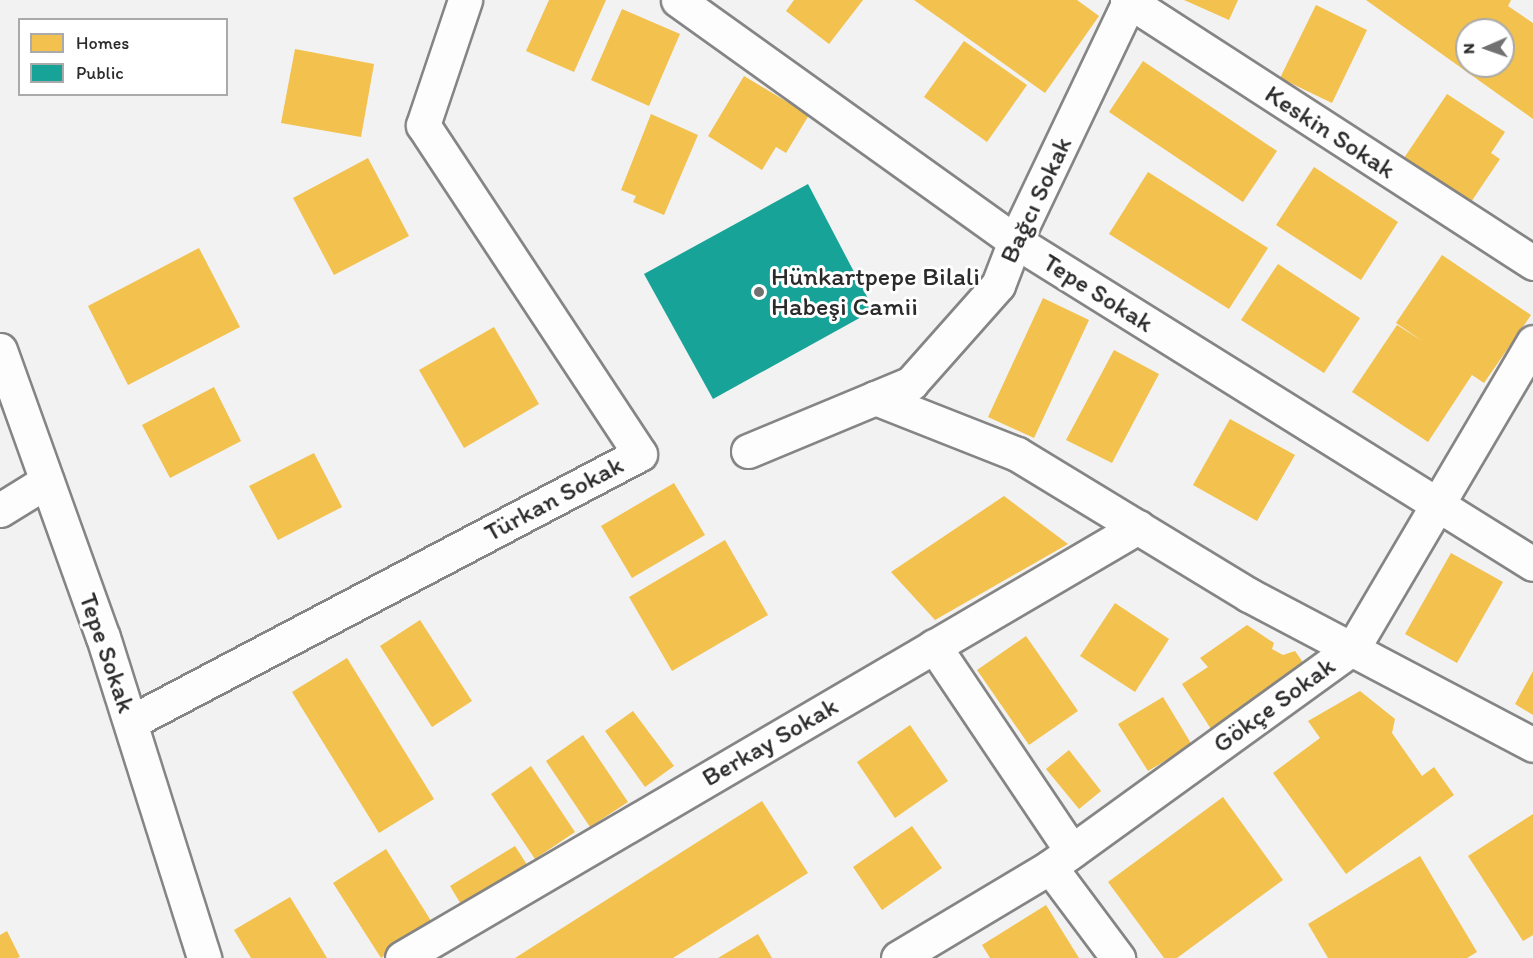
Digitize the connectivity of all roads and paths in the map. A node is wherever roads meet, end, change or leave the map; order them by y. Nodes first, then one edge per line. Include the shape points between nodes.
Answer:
1 (465, 0) edge
2 (678, 0) edge
3 (1129, 0) edge
4 (1015, 241) junction
5 (1533, 263) edge
6 (1533, 342) edge
7 (0, 350) edge
8 (874, 398) junction
9 (748, 451) dead end
10 (47, 481) junction
11 (1437, 504) junction
12 (0, 510) edge
13 (1138, 527) junction
14 (1533, 564) edge
15 (934, 646) junction
16 (1353, 648) junction
17 (131, 722) junction
18 (1533, 745) edge
19 (1061, 859) junction
20 (204, 958) edge
21 (402, 958) edge
22 (898, 958) edge
23 (1118, 958) edge

1 - 17 street, Türkan Sokak via 423,125 640,454
2 - 4 street, Tepe Sokak
3 - 4 street, Bağcı Sokak
3 - 5 street, Keskin Sokak
4 - 8 street, Bağcı Sokak via 998,285 911,384
4 - 11 street, Tepe Sokak
6 - 11 street, Gökçe Sokak
7 - 10 street, Tepe Sokak
8 - 9 street, Bağcı Sokak
8 - 13 street via 1017,454
10 - 12 street
10 - 17 street, Tepe Sokak
11 - 14 street, Tepe Sokak
11 - 16 street, Gökçe Sokak
13 - 15 street, Berkay Sokak
13 - 16 street via 1249,595
15 - 19 street
15 - 21 street, Berkay Sokak
16 - 18 street
16 - 19 street, Gökçe Sokak
17 - 20 street, Tepe Sokak
19 - 22 street, Gökçe Sokak
19 - 23 street

